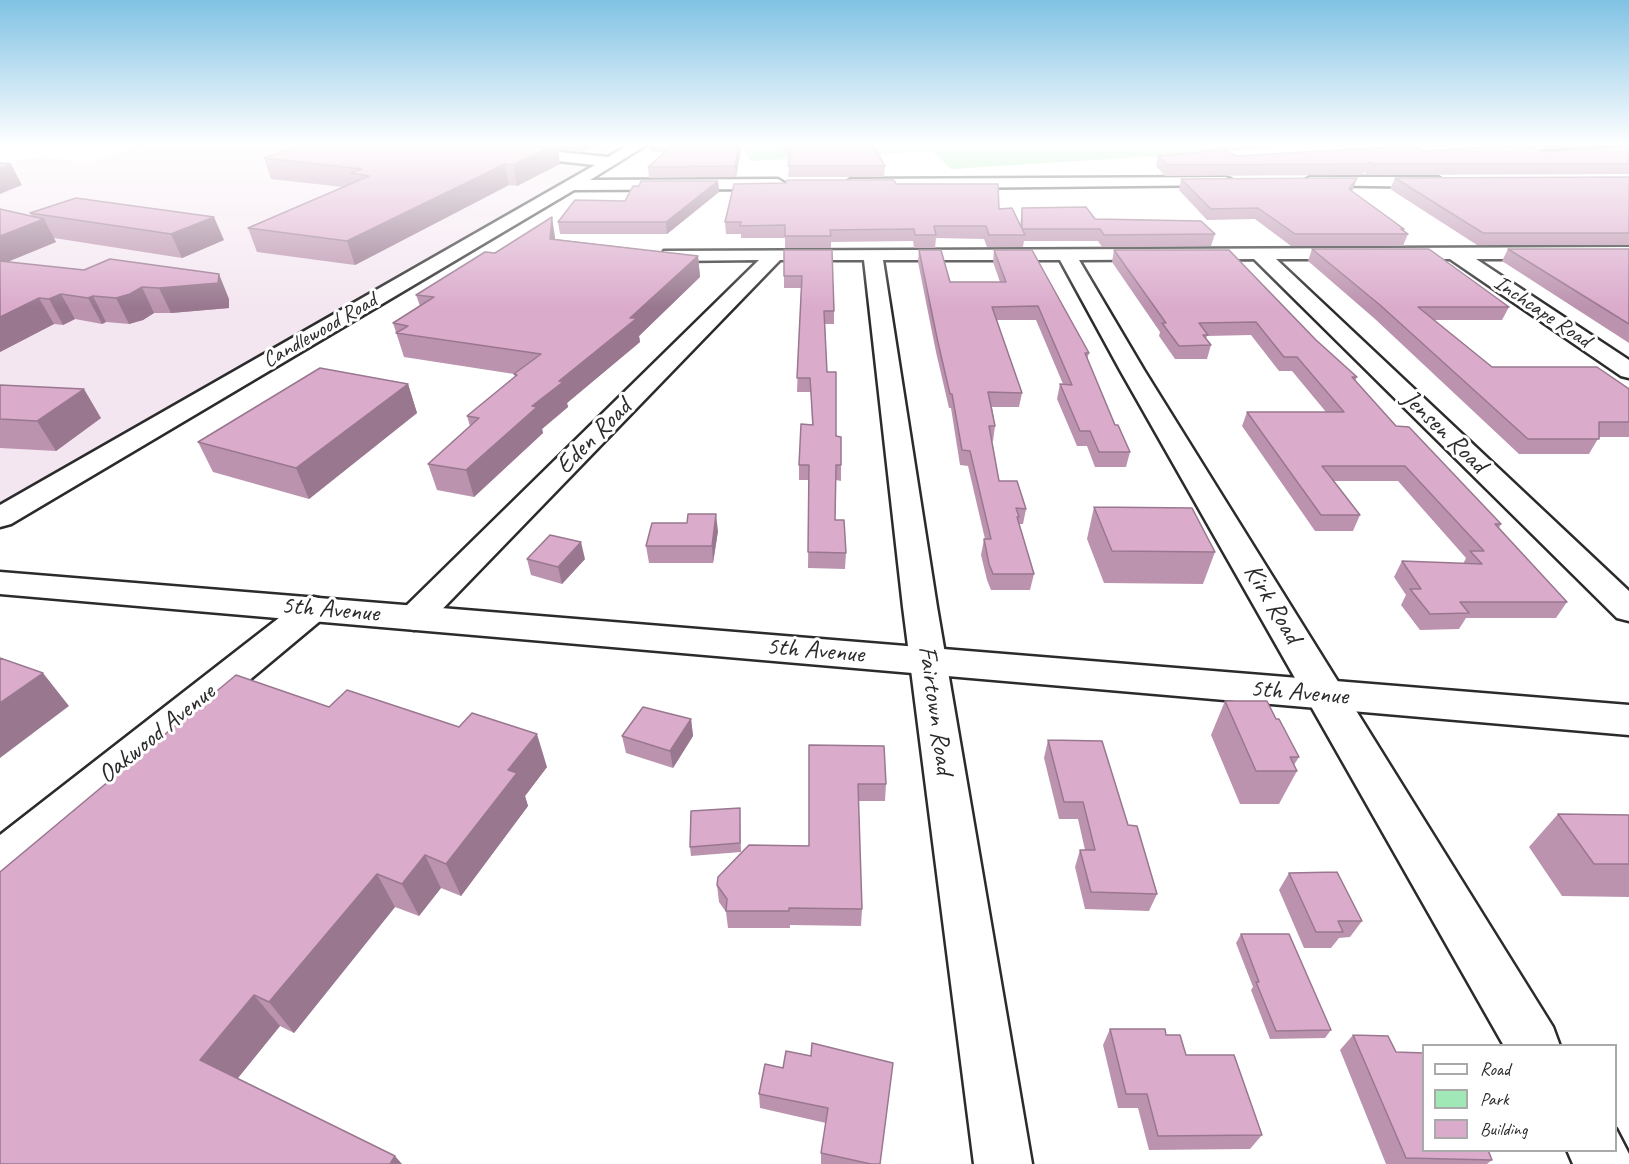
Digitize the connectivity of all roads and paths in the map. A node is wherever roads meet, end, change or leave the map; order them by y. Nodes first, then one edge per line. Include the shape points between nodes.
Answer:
1 (548, 198) edge
2 (1455, 253) junction
3 (1629, 253) edge
4 (1259, 254) junction
5 (671, 255) edge
6 (775, 255) junction
7 (873, 255) junction
8 (1067, 255) junction
9 (1629, 371) edge
10 (0, 518) edge
11 (0, 583) edge
12 (314, 608) junction
13 (1629, 610) edge
14 (414, 618) junction
15 (928, 661) junction
16 (1326, 695) junction
17 (1629, 720) edge
18 (0, 861) edge
19 (1533, 1044) edge
20 (1003, 1164) edge

1 - 10 street, Candlewood Road
2 - 3 street
2 - 4 street
2 - 9 street, Inchcape Road
4 - 8 street
4 - 13 street, Jensen Road
5 - 6 street
6 - 7 street
6 - 14 street, Eden Road
7 - 8 street
7 - 15 street, Fairtown Road
8 - 16 street, Kirk Road
11 - 12 street, 5th Avenue
12 - 14 street, 5th Avenue
12 - 18 street, Oakwood Avenue
14 - 15 street, 5th Avenue
15 - 16 street, 5th Avenue
15 - 20 street, Fairtown Road
16 - 17 street, 5th Avenue
16 - 19 street, Kirk Road

